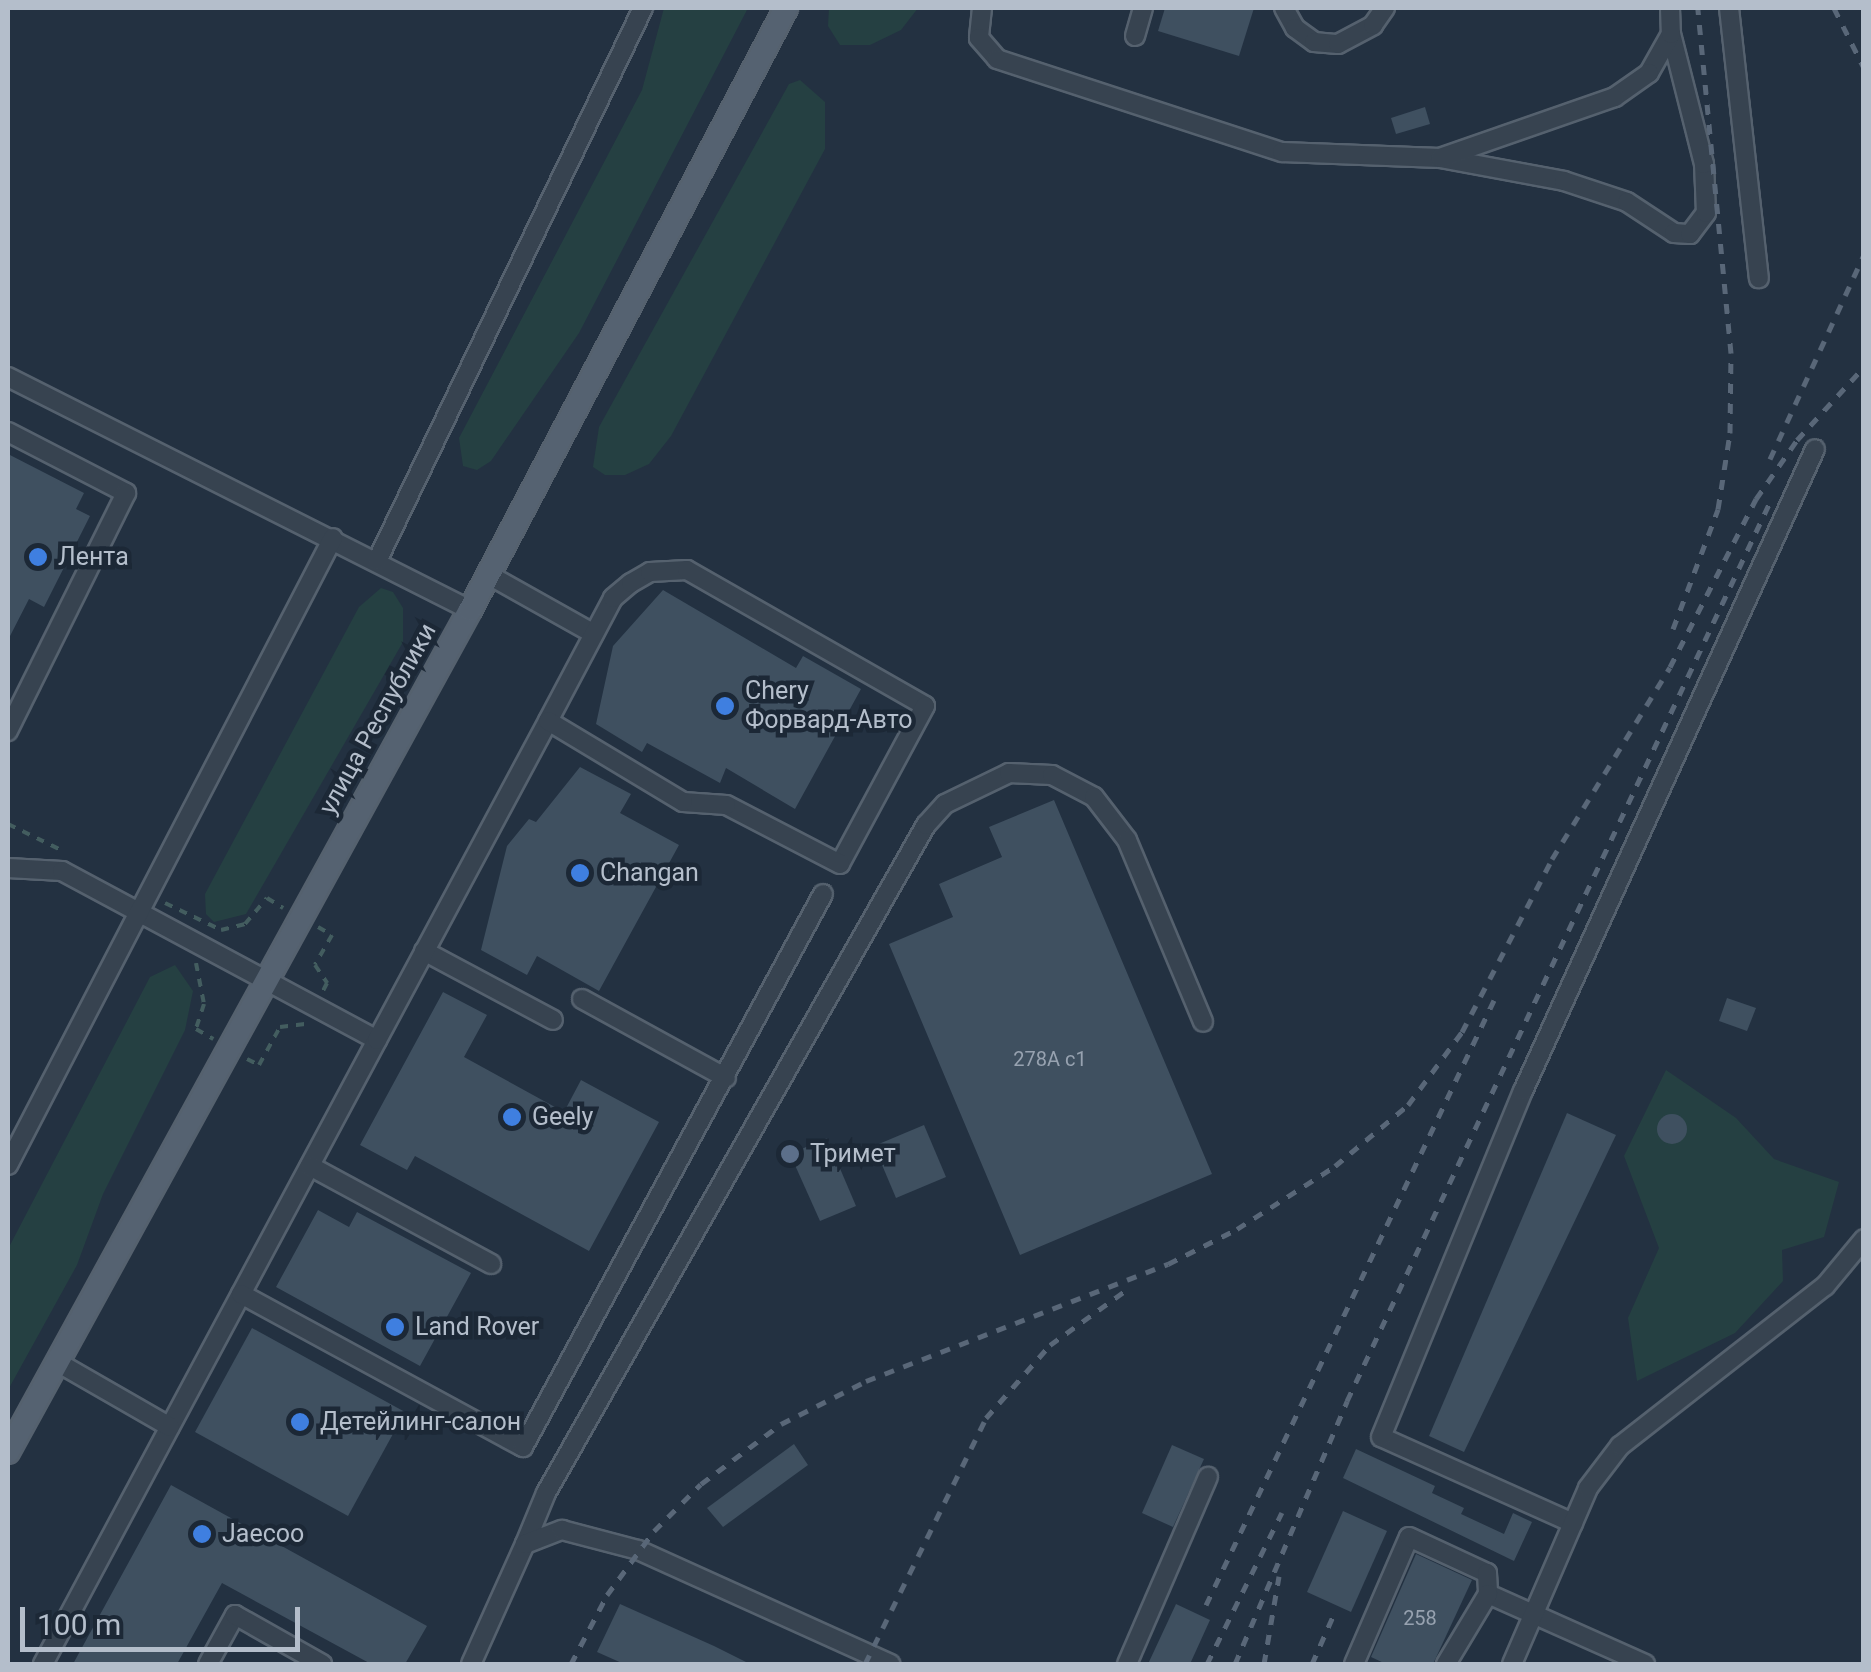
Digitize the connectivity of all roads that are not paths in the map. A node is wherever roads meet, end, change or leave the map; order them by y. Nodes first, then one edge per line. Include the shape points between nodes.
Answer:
1 (643, 8) edge
2 (786, 8) edge
3 (982, 8) edge
4 (1143, 8) edge
5 (1284, 8) edge
6 (1385, 8) edge
7 (1670, 8) edge
8 (1730, 8) edge
9 (1672, 34) junction
10 (1134, 36) dead end
11 (1440, 158) junction
12 (1759, 278) dead end
13 (8, 377) edge
14 (8, 432) edge
15 (1816, 449) dead end
16 (333, 538) junction
17 (377, 561) junction
18 (489, 575) junction
19 (470, 610) junction
20 (594, 634) junction
21 (548, 721) junction
22 (8, 731) edge
23 (8, 868) edge
24 (823, 894) dead end
25 (144, 913) junction
26 (424, 952) junction
27 (266, 979) junction
28 (582, 999) dead end
29 (554, 1020) dead end
30 (1203, 1022) dead end
31 (377, 1040) junction
32 (726, 1078) junction
33 (8, 1165) edge
34 (310, 1166) junction
35 (1864, 1239) edge
36 (491, 1264) dead end
37 (241, 1294) junction
38 (56, 1362) junction
39 (170, 1428) junction
40 (8, 1452) edge
41 (1208, 1477) dead end
42 (1573, 1523) junction
43 (525, 1544) junction
44 (1488, 1594) junction
45 (1533, 1615) junction
46 (44, 1664) edge
47 (208, 1664) edge
48 (322, 1664) edge
49 (471, 1664) edge
50 (890, 1664) edge
51 (1126, 1664) edge
52 (1354, 1664) edge
53 (1446, 1664) edge
54 (1512, 1664) edge
55 (1645, 1664) edge

1 - 17 lane
2 - 18 main road, улица Республики
3 - 11 lane via 978,24 986,50 1033,71 1282,152
4 - 10 lane
5 - 6 lane via 1304,35 1338,44 1373,25
7 - 9 lane
8 - 12 lane
9 - 11 lane via 1658,62 1614,97
9 - 11 lane via 1704,164 1706,214 1690,234 1674,233 1602,191
13 - 16 lane
14 - 22 lane via 126,493
15 - 42 lane via 1524,1091 1381,1437
16 - 17 lane
16 - 25 lane
17 - 19 lane
18 - 19 main road, улица Республики
18 - 20 lane
19 - 27 main road, улица Республики
20 - 21 lane
20 - 21 lane via 631,583 650,572 686,570 925,706 840,864 726,806 683,802
21 - 26 lane
23 - 25 lane via 62,871
24 - 32 lane
25 - 27 lane
25 - 33 lane
26 - 29 lane
26 - 31 lane
27 - 31 lane
27 - 38 main road, улица Республики
28 - 32 lane
30 - 43 lane via 1127,840 1094,797 1052,776 1009,773 945,804 926,824 556,1476
31 - 34 lane
32 - 37 lane via 523,1447
34 - 36 lane
34 - 37 lane
35 - 42 lane via 1826,1286 1620,1446 1588,1488
37 - 39 lane
38 - 39 lane
38 - 40 main road, улица Республики
39 - 46 lane
41 - 51 lane
42 - 45 lane
43 - 49 lane
43 - 50 lane via 562,1530 603,1537
44 - 45 lane
44 - 52 lane via 1487,1573 1409,1537
44 - 53 lane
45 - 54 lane
45 - 55 lane
47 - 48 lane via 235,1615

